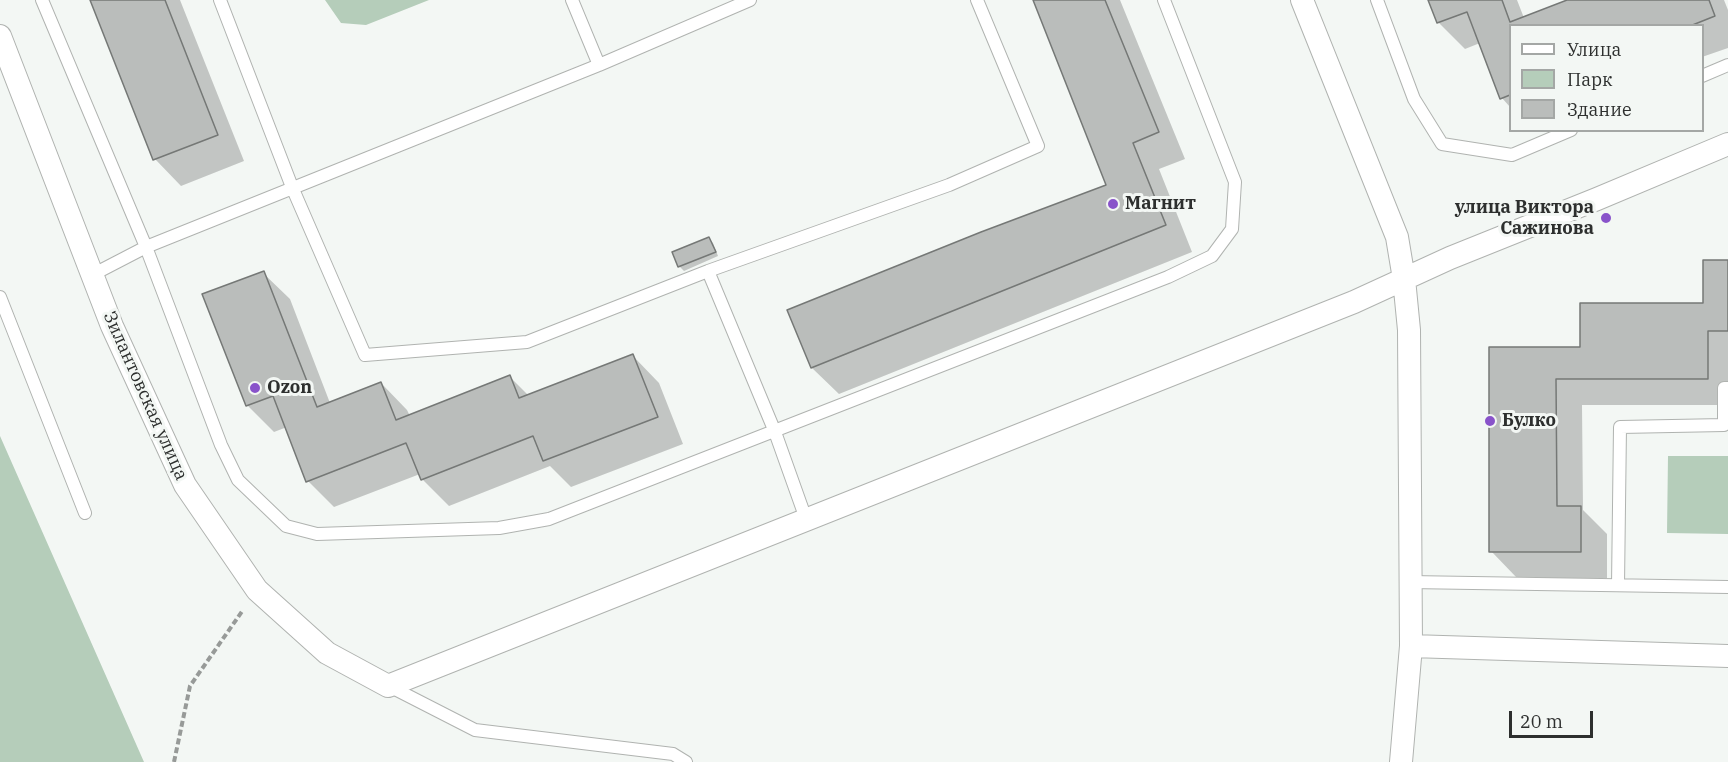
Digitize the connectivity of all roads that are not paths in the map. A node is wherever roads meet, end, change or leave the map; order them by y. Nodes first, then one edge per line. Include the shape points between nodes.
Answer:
1 (42, 0) edge
2 (220, 0) edge
3 (572, 0) edge
4 (749, 0) edge
5 (977, 0) edge
6 (1164, 0) edge
7 (1302, 0) edge
8 (1377, 0) edge
9 (0, 36) edge
10 (599, 65) junction
11 (1728, 65) edge
12 (1704, 75) edge
13 (1566, 132) edge
14 (1728, 144) edge
15 (292, 187) junction
16 (146, 247) junction
17 (708, 271) junction
18 (93, 274) junction
19 (1404, 279) junction
20 (0, 297) edge
21 (1728, 388) edge
22 (775, 432) junction
23 (85, 513) dead end
24 (806, 519) junction
25 (1409, 582) junction
26 (1618, 585) junction
27 (1728, 587) edge
28 (1411, 646) junction
29 (1728, 656) edge
30 (388, 686) junction
31 (686, 762) edge
32 (1401, 762) edge

1 - 16 lane
2 - 15 lane
3 - 10 lane
4 - 10 lane
5 - 17 lane via 1038,146 950,185
6 - 22 lane via 1235,182 1232,230 1212,256 1157,282
7 - 19 street via 1397,237
8 - 13 lane via 1414,99 1442,144 1512,155
9 - 18 street, Зилантовская улица
10 - 15 lane
11 - 12 lane
14 - 19 street
15 - 16 lane
15 - 17 lane via 365,355 526,342
16 - 18 lane
16 - 22 lane via 220,445 238,480 286,526 317,534 499,528 549,519
17 - 22 lane
18 - 30 street, Зилантовская улица via 112,326 185,485 257,590 327,653
19 - 24 street
19 - 25 street via 1409,330
20 - 23 lane
21 - 26 lane via 1724,388 1724,425 1620,427
22 - 24 lane
24 - 30 street
25 - 26 lane
25 - 28 street
26 - 27 lane
28 - 29 street
28 - 32 street
30 - 31 lane via 475,730 672,754

